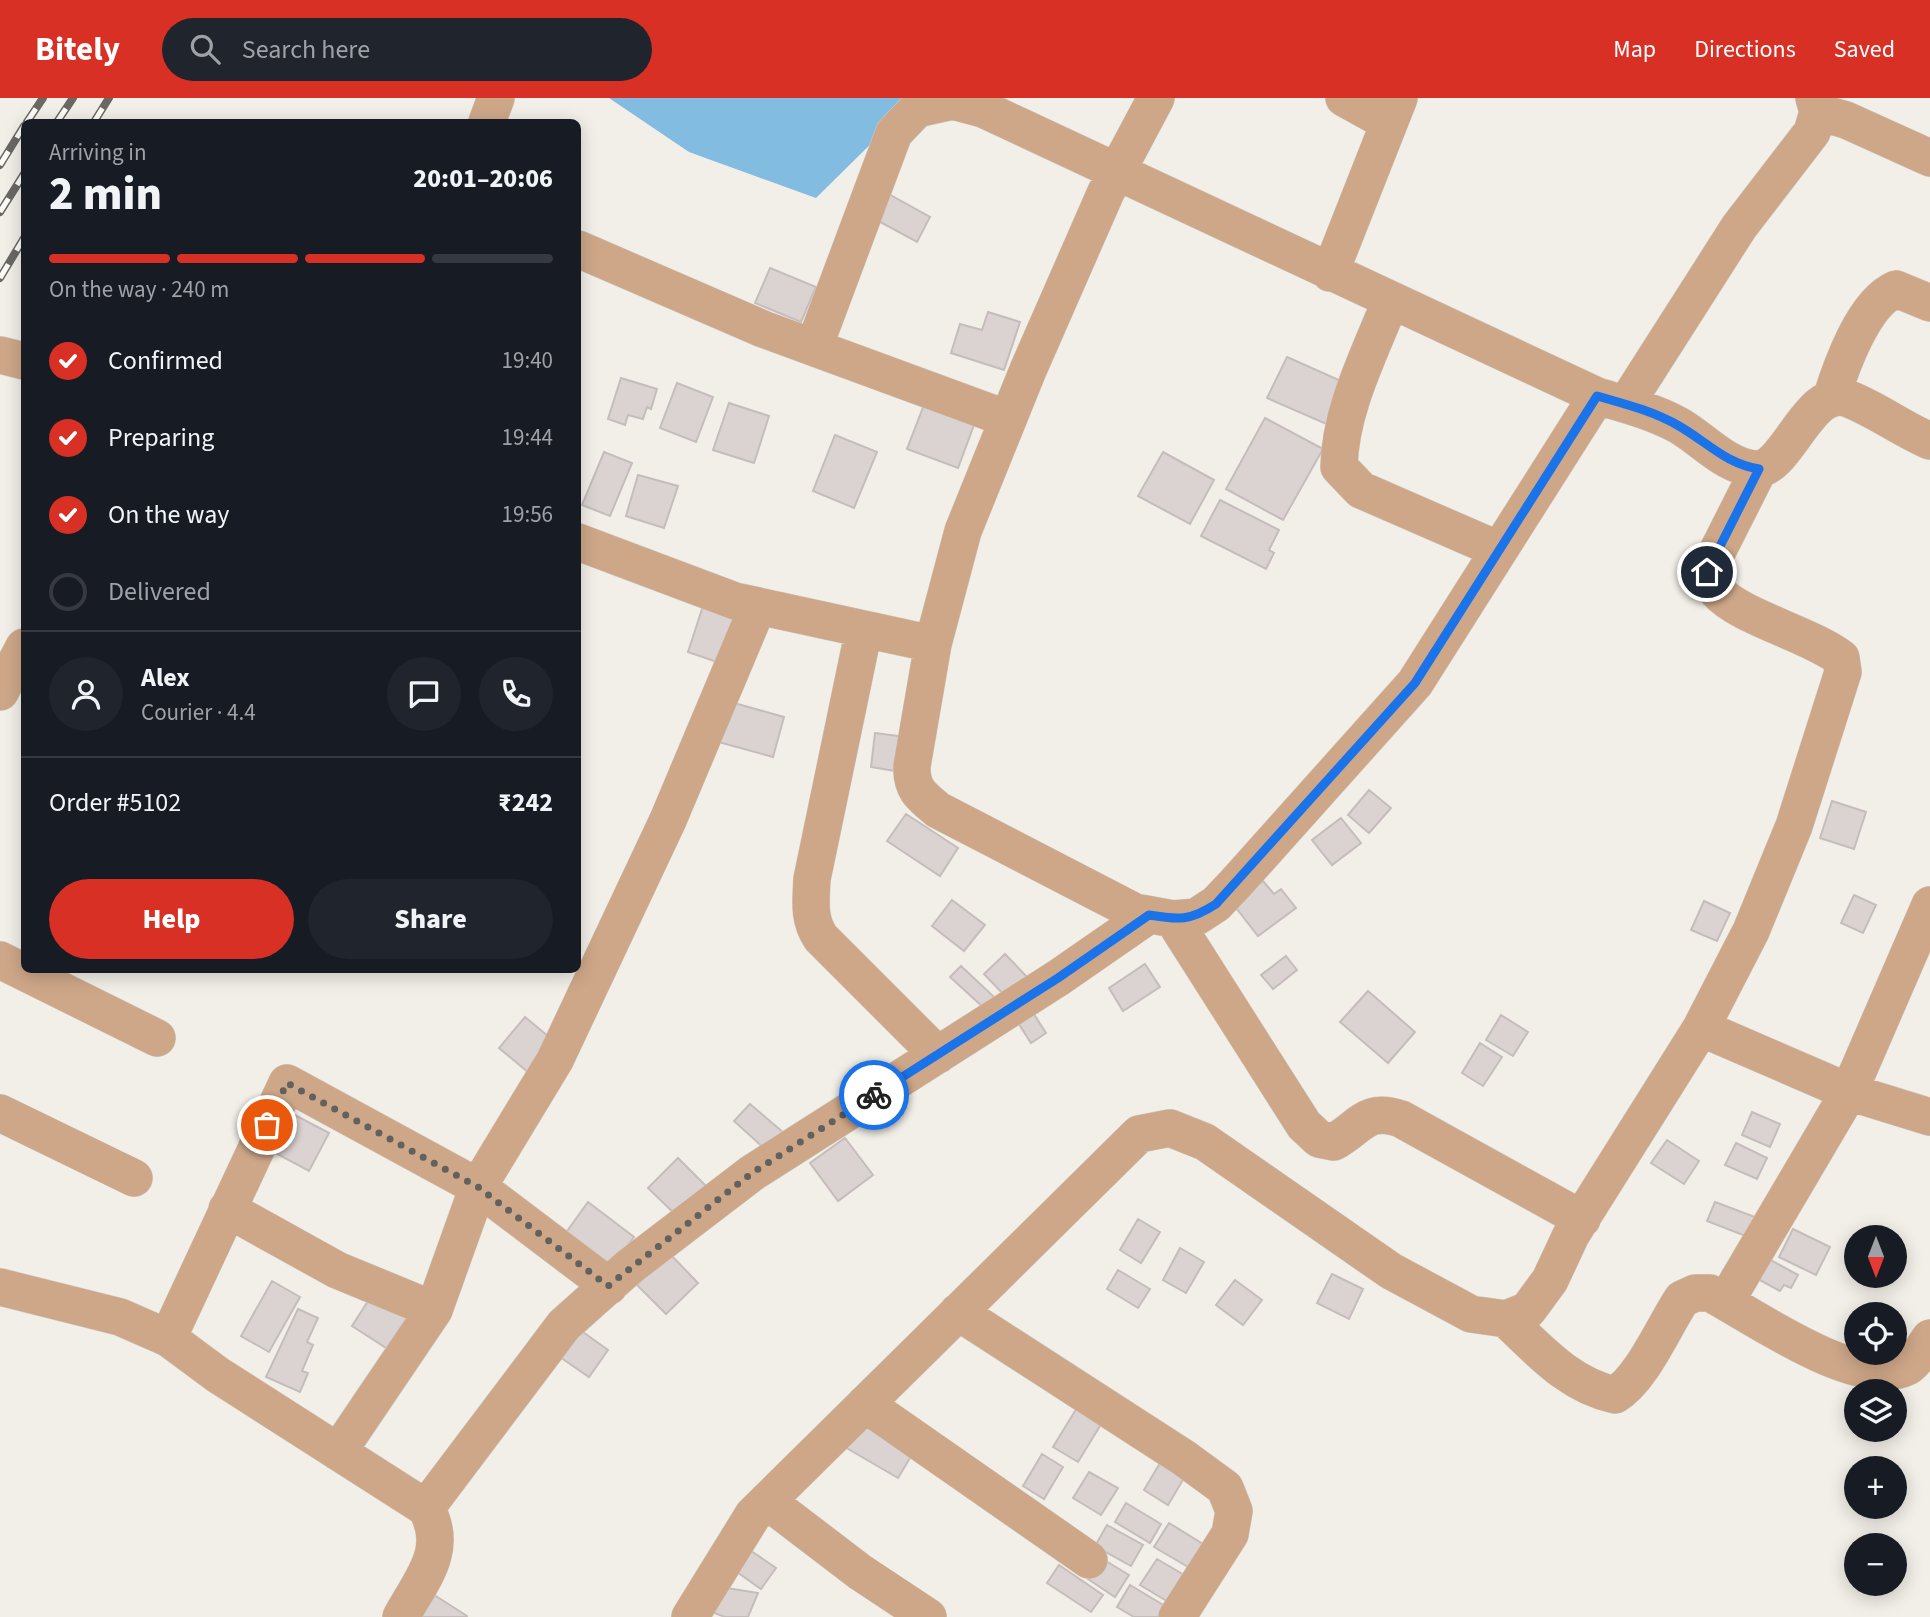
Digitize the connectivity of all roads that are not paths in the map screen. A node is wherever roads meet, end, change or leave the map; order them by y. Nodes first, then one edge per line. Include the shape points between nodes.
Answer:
1 (496, 98) edge
2 (1156, 98) edge
3 (1344, 98) edge
4 (1816, 105) edge
5 (1394, 110) edge
6 (488, 119) edge
7 (1930, 158) edge
8 (1116, 173) junction
9 (581, 250) edge
10 (1329, 273) junction
11 (1390, 302) junction
12 (1930, 303) edge
13 (814, 347) junction
14 (0, 355) edge
15 (21, 360) edge
16 (1611, 400) junction
17 (1831, 400) junction
18 (1008, 419) junction
19 (1930, 441) edge
20 (1759, 469) junction
21 (581, 543) edge
22 (1499, 551) junction
23 (758, 606) junction
24 (864, 629) junction
25 (933, 644) junction
26 (21, 653) edge
27 (0, 692) edge
28 (1930, 905) edge
29 (1161, 917) junction
30 (0, 960) edge
31 (21, 970) edge
32 (26, 973) edge
33 (1701, 1028) junction
34 (157, 1038) dead end
35 (938, 1055) junction
36 (1849, 1093) junction
37 (0, 1113) edge
38 (1930, 1116) edge
39 (134, 1178) dead end
40 (478, 1187) junction
41 (227, 1209) junction
42 (1582, 1219) junction
43 (608, 1286) junction
44 (0, 1287) edge
45 (1726, 1301) junction
46 (434, 1310) junction
47 (958, 1312) junction
48 (1506, 1319) junction
49 (168, 1338) junction
50 (1930, 1338) edge
51 (865, 1404) junction
52 (338, 1452) junction
53 (767, 1501) junction
54 (426, 1508) junction
55 (1089, 1560) dead end
56 (401, 1617) edge
57 (690, 1617) edge
58 (928, 1617) edge
59 (1177, 1617) edge

1 - 6 street
2 - 8 street
3 - 5 street
4 - 7 street
4 - 16 street via 1812,132
5 - 10 street
8 - 10 street
8 - 13 street via 984,108 953,100 917,108 894,133
8 - 18 street
9 - 13 street
10 - 11 street
11 - 16 street
11 - 22 street via 1352,399 1339,448 1339,467 1361,490
12 - 17 street via 1896,289 1882,295 1843,360
13 - 18 street
14 - 15 street
16 - 20 street via 1678,425 1738,466
16 - 22 street
17 - 19 street via 1847,398
17 - 20 street via 1811,413 1771,464
18 - 25 street via 963,531
20 - 33 street via 1707,572 1716,591 1734,605 1842,658 1843,672 1794,827 1751,931
21 - 23 street
22 - 29 street via 1415,683 1216,904 1196,917
23 - 24 street
23 - 40 street via 668,820 555,1060
24 - 25 street
24 - 35 street via 812,879 810,912 821,938
25 - 29 street via 912,766 911,780 917,793 950,817 1135,912
26 - 27 street
28 - 36 street
29 - 35 street
29 - 42 street via 1304,1125 1319,1139 1334,1142 1370,1115 1382,1112
30 - 31 street
32 - 34 street
33 - 36 street
33 - 42 street
35 - 43 street via 752,1173
36 - 38 street
36 - 45 street
37 - 39 street
40 - 41 street via 287,1083
40 - 43 street
40 - 46 street
41 - 46 street via 337,1270
41 - 49 street
42 - 48 street via 1528,1310
43 - 54 street via 564,1325
44 - 49 street via 120,1317
45 - 48 street via 1710,1293 1682,1299 1635,1376 1615,1395 1591,1390 1566,1374
45 - 50 street via 1818,1352 1862,1369 1889,1372 1909,1366
46 - 52 street
47 - 48 street via 1139,1134 1170,1128 1217,1150 1391,1272 1471,1314
47 - 51 street
47 - 59 street via 1225,1488 1234,1511 1230,1534
49 - 52 street
51 - 53 street
51 - 55 street
52 - 54 street
53 - 57 street via 752,1515
53 - 58 street
54 - 56 street via 435,1524 437,1546

